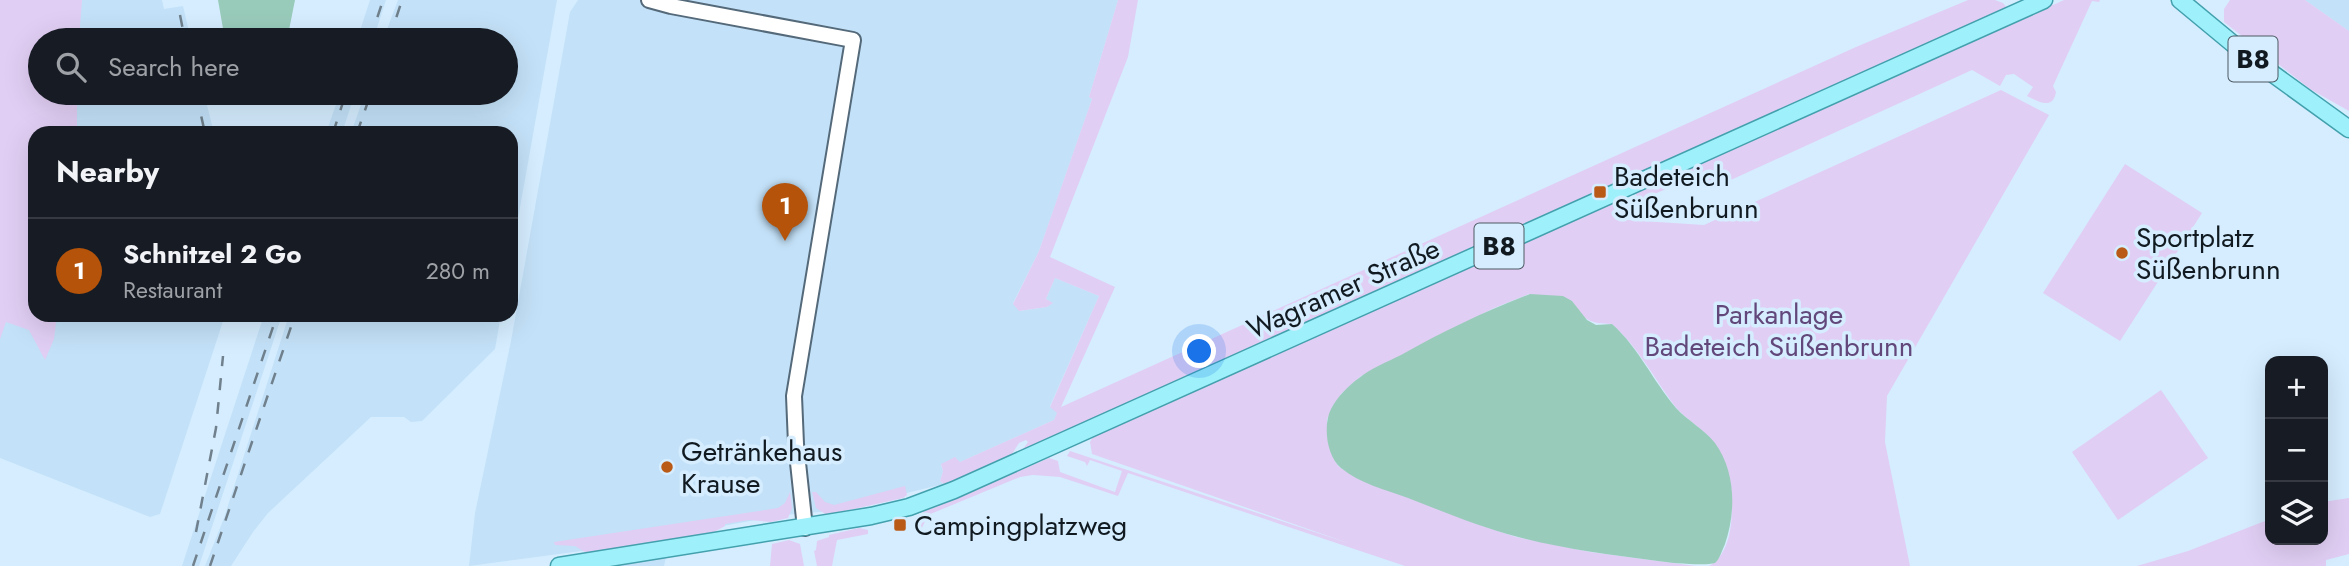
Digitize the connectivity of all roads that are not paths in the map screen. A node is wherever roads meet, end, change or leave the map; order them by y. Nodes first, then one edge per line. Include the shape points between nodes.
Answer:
1 (649, 0) edge
2 (2044, 0) edge
3 (2180, 0) edge
4 (2349, 129) edge
5 (806, 528) junction
6 (559, 566) edge

1 - 5 street via 853,40 794,396
2 - 5 main road, Wagramer Straße / B8 via 991,475 909,507
3 - 4 main road, B8
5 - 6 main road, Wagramer Straße / B8

